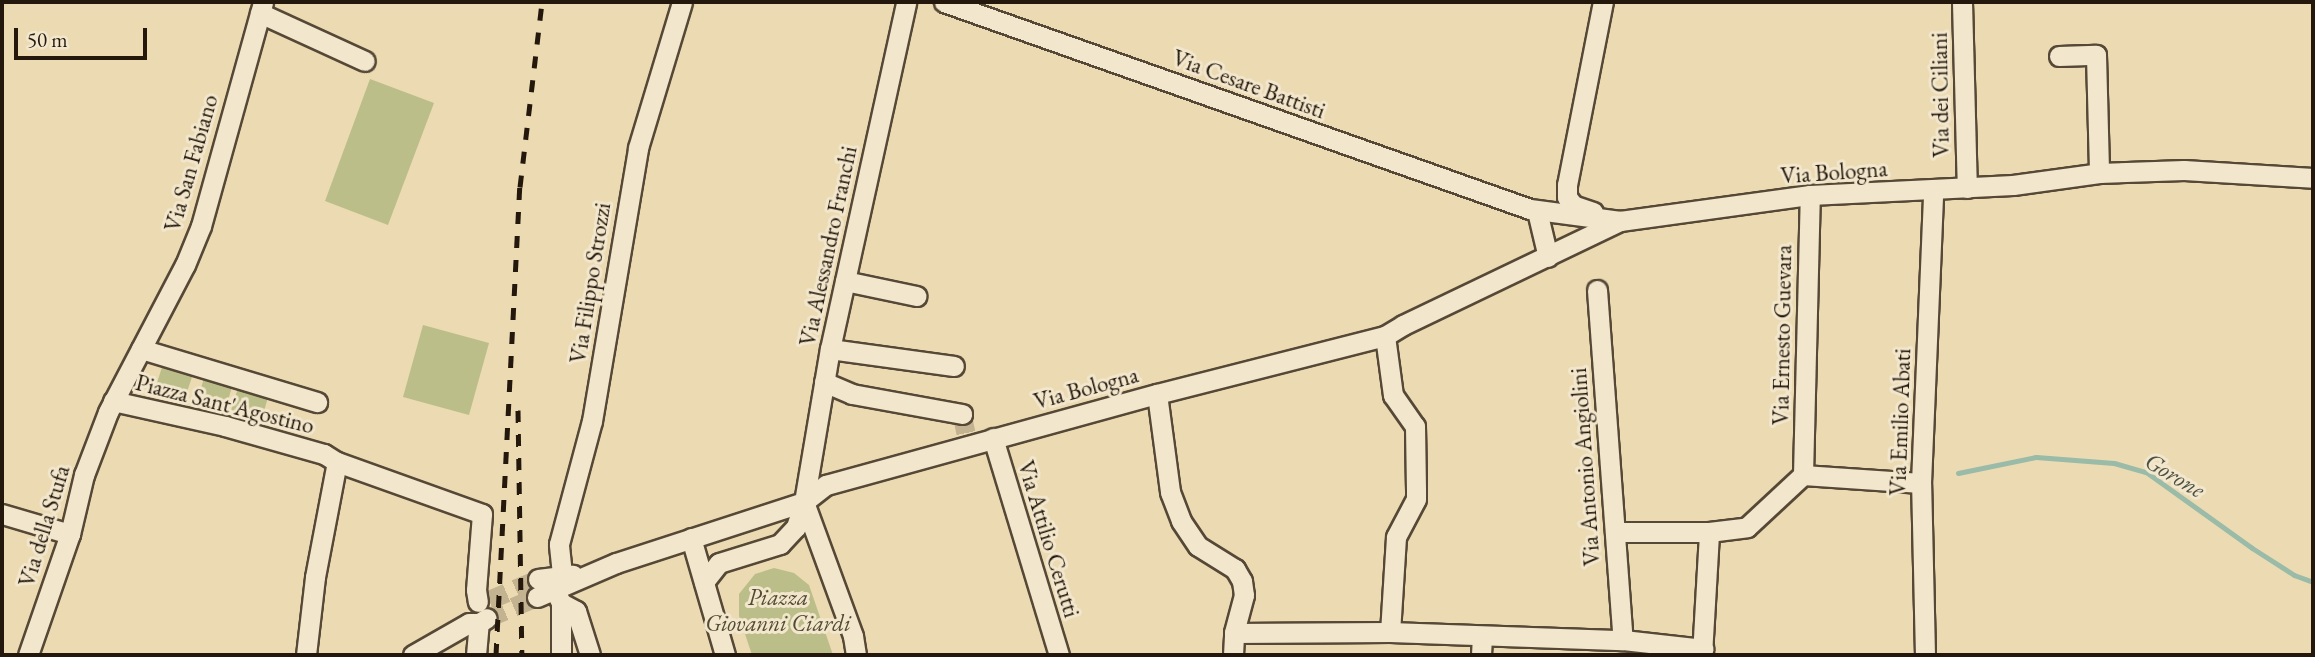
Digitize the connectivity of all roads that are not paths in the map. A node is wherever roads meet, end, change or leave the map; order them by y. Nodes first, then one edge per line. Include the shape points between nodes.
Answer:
1 (682, 2) edge
2 (906, 2) edge
3 (944, 2) edge
4 (1603, 2) edge
5 (1962, 2) edge
6 (262, 8) edge
7 (2059, 56) dead end
8 (365, 61) dead end
9 (2099, 173) junction
10 (2313, 178) edge
11 (1967, 188) junction
12 (1933, 191) junction
13 (1810, 195) junction
14 (1537, 211) junction
15 (1620, 221) junction
16 (1548, 257) junction
17 (845, 281) junction
18 (1597, 290) dead end
19 (916, 296) dead end
20 (1385, 337) junction
21 (145, 340) junction
22 (830, 349) junction
23 (954, 366) dead end
24 (824, 382) junction
25 (1157, 394) junction
26 (317, 402) dead end
27 (111, 407) junction
28 (962, 414) dead end
29 (993, 438) junction
30 (331, 458) junction
31 (1803, 475) junction
32 (1921, 483) junction
33 (804, 502) junction
34 (2, 514) edge
35 (796, 527) junction
36 (1616, 532) junction
37 (1709, 532) junction
38 (70, 534) junction
39 (691, 538) junction
40 (719, 563) junction
41 (831, 571) junction
42 (704, 582) junction
43 (556, 586) junction
44 (481, 614) junction
45 (1390, 632) junction
46 (1234, 633) junction
47 (1623, 640) junction
48 (1481, 646) edge
49 (1702, 652) edge
50 (28, 655) edge
51 (306, 655) edge
52 (413, 655) edge
53 (476, 655) edge
54 (561, 655) edge
55 (590, 655) edge
56 (725, 655) edge
57 (856, 655) edge
58 (1059, 655) edge
59 (1233, 655) edge
60 (1925, 655) edge

1 - 43 street, Via Filippo Strozzi via 638,148 592,421 559,544
2 - 17 street, Via Alessandro Franchi
3 - 14 street, Via Cesare Battisti
4 - 15 street via 1566,185 1573,205
5 - 11 street, Via dei Ciliani
6 - 8 street
6 - 21 street, Via San Fabiano via 201,226
7 - 9 street via 2096,55
9 - 10 street, Via Bologna via 2184,170
9 - 11 street, Via Bologna
11 - 12 street, Via Bologna
12 - 13 street, Via Bologna
12 - 32 street, Via Emilio Abati
13 - 15 street, Via Bologna
13 - 31 street, Via Ernesto Guevara
14 - 15 street, Via Cesare Battisti
14 - 16 street
15 - 16 street, Via Bologna
16 - 20 street, Via Bologna
17 - 19 street
17 - 22 street, Via Alessandro Franchi
18 - 36 street, Via Antonio Angiolini
20 - 25 street, Via Bologna
20 - 45 street via 1393,395 1415,426 1416,499 1396,537
21 - 26 street, Piazza Sant'Agostino
21 - 27 street, Piazza Sant'Agostino
22 - 23 street
22 - 24 street, Via Alessandro Franchi
24 - 28 street via 852,394
24 - 33 street, Via Alessandro Franchi
25 - 29 street, Via Bologna
25 - 46 street via 1170,492 1181,521 1198,546 1235,569 1242,581 1244,595
27 - 30 street, Piazza Sant'Agostino via 225,426
27 - 38 street, Via della Stufa via 84,475
29 - 33 street, Via Bologna via 967,441 826,485
29 - 58 street, Via Attilio Cerutti
30 - 44 street, Piazza Sant'Agostino via 482,514 476,590
30 - 51 street
31 - 32 street
31 - 37 street via 1747,527
32 - 60 street, Via Emilio Abati
33 - 35 street, Via Alessandro Franchi
33 - 39 street
33 - 41 street
34 - 38 street
35 - 40 street via 780,544
35 - 41 street
36 - 37 street
36 - 47 street, Via Antonio Angiolini
37 - 49 street
38 - 50 street, Via della Stufa
39 - 40 street
39 - 42 street
39 - 43 street
40 - 42 street
41 - 57 street
42 - 56 street
43 - 54 street, Via Filippo Strozzi
43 - 55 street via 576,611
44 - 52 street
44 - 53 street
45 - 46 street
45 - 48 street
46 - 59 street
47 - 48 street
47 - 49 street

